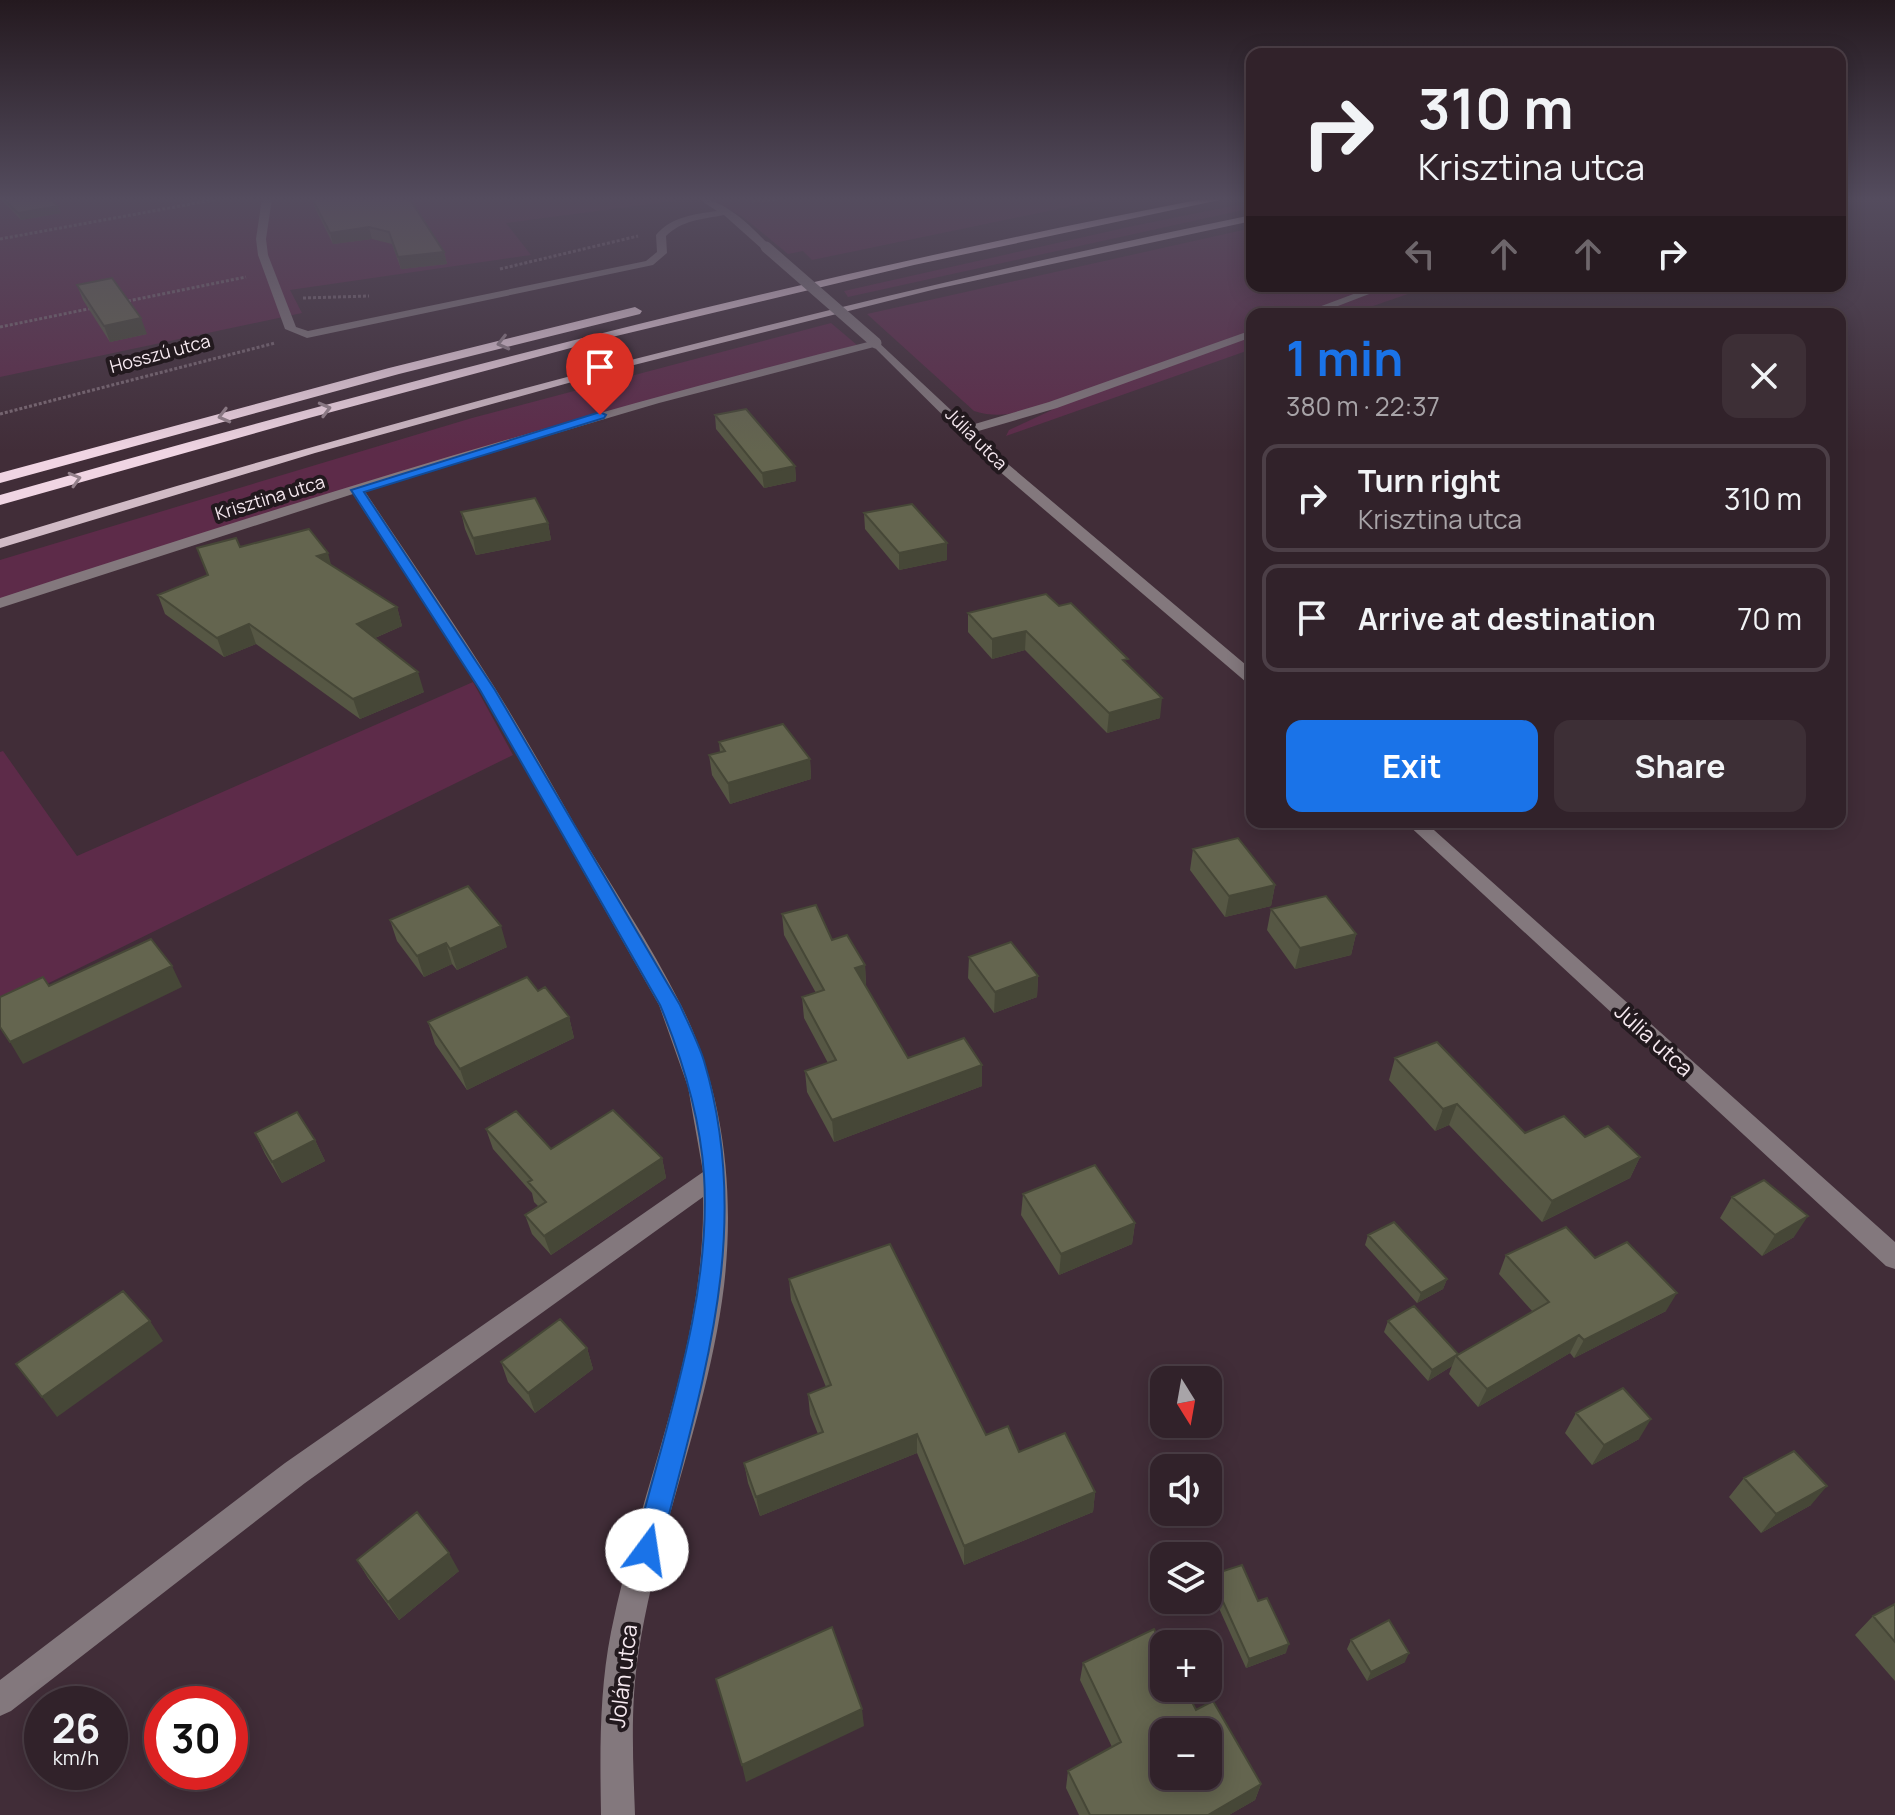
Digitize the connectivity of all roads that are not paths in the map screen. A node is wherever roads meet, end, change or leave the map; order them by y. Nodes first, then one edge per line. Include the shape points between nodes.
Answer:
1 (275, 283) edge
2 (555, 283) edge
3 (807, 283) edge
4 (822, 283) edge
5 (954, 283) edge
6 (1368, 292) edge
7 (649, 307) dead end
8 (1323, 308) edge
9 (1246, 335) edge
10 (876, 343) junction
11 (968, 430) junction
12 (0, 478) edge
13 (357, 490) junction
14 (0, 500) edge
15 (0, 544) edge
16 (0, 603) edge
17 (1246, 673) edge
18 (1421, 828) edge
19 (715, 1176) junction
20 (1895, 1258) edge
21 (0, 1700) edge
22 (618, 1815) edge

1 - 2 street via 291,329 307,335
3 - 10 street, Júlia utca, bridge
14 -> 4 highway via 231,434
5 - 15 main road via 397,425
6 - 8 street
7 -> 12 highway
9 - 11 street
10 - 11 street, Júlia utca
10 - 13 street, Krisztina utca via 647,401
11 - 17 street, Júlia utca via 1004,468
13 - 16 street, Krisztina utca
13 - 19 street, Jolán utca via 488,690 670,1005 693,1058
18 - 20 street, Júlia utca
19 - 21 street via 295,1473
19 - 22 street, Jolán utca via 705,1321 627,1630 615,1718

